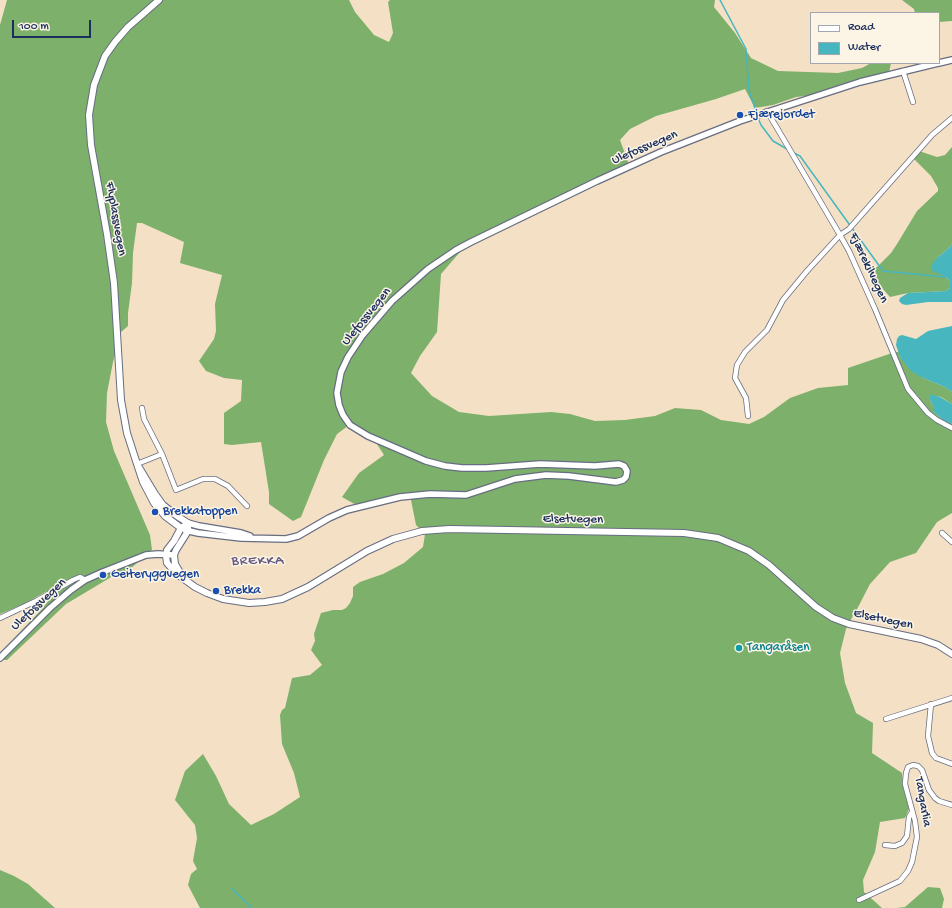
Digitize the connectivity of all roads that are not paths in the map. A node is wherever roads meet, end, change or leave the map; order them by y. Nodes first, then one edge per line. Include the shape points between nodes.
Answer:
1 (159, 0) edge
2 (952, 60) edge
3 (940, 63) edge
4 (934, 64) edge
5 (902, 71) junction
6 (913, 102) dead end
7 (767, 111) junction
8 (952, 118) edge
9 (840, 235) junction
10 (142, 408) dead end
11 (748, 416) dead end
12 (952, 428) edge
13 (162, 454) junction
14 (137, 464) junction
15 (247, 506) dead end
16 (188, 523) junction
17 (181, 528) junction
18 (188, 531) junction
19 (942, 533) dead end
20 (254, 537) junction
21 (952, 542) edge
22 (166, 554) junction
23 (174, 555) junction
24 (184, 578) junction
25 (85, 580) junction
26 (0, 618) edge
27 (952, 654) edge
28 (0, 658) edge
29 (952, 698) edge
30 (931, 704) junction
31 (886, 719) dead end
32 (952, 764) edge
33 (952, 805) edge
34 (912, 812) junction
35 (885, 846) dead end
36 (859, 900) dead end

1 - 14 main road, Flyplassvegen via 128,27 105,56 94,85 89,115 91,145 108,234 114,283 121,400 127,433
2 - 3 street, Ulefossvegen
4 - 5 street, Ulefossvegen
5 - 6 street
5 - 7 street, Ulefossvegen
7 - 9 street, Fjærekilvegen
7 - 20 street, Ulefossvegen via 647,158 456,250 415,279 392,300 362,336 341,372 337,393 339,405 350,425 368,436 426,461 462,468 540,464 619,464 627,471 623,480 616,482 558,475 523,478 466,495 419,495 347,510 292,538
8 - 9 street via 932,135
9 - 11 street via 792,288 767,330 749,346 741,359 735,378 746,398
9 - 12 street, Fjærekilvegen via 858,268 908,389 928,413
10 - 13 street via 144,419
13 - 14 street
13 - 15 street via 176,490 203,479 215,479 228,486
14 - 16 main road, Flyplassvegen via 163,505
14 - 17 main road, Flyplassvegen via 142,482 154,504
16 - 17 street
16 - 18 main road
16 - 20 street, Ulefossvegen
17 - 18 street, Ulefossvegen
17 - 22 main road
18 - 20 street, Ulefossvegen
18 - 23 main road
19 - 21 street
22 - 23 street, Ulefossvegen
22 - 24 main road, Elsetvegen via 167,563
22 - 25 street, Ulefossvegen via 146,555
23 - 24 main road, Elsetvegen via 175,564
24 - 27 main road, Elsetvegen via 215,597 240,602 265,602 296,594 381,544 422,532 449,529 696,534 729,542 750,551 769,564 816,607 833,618 849,624 921,639
25 - 26 street via 80,577 73,580
25 - 28 street, Ulefossvegen via 50,608
29 - 30 street
30 - 31 street
30 - 32 street via 928,736 932,753 936,758
33 - 34 street, Tangarlia via 935,798 928,790 920,768 913,765 907,769 905,784
34 - 35 street via 905,839 899,845
34 - 36 street, Tangarlia via 917,837 915,854 908,871 900,881

